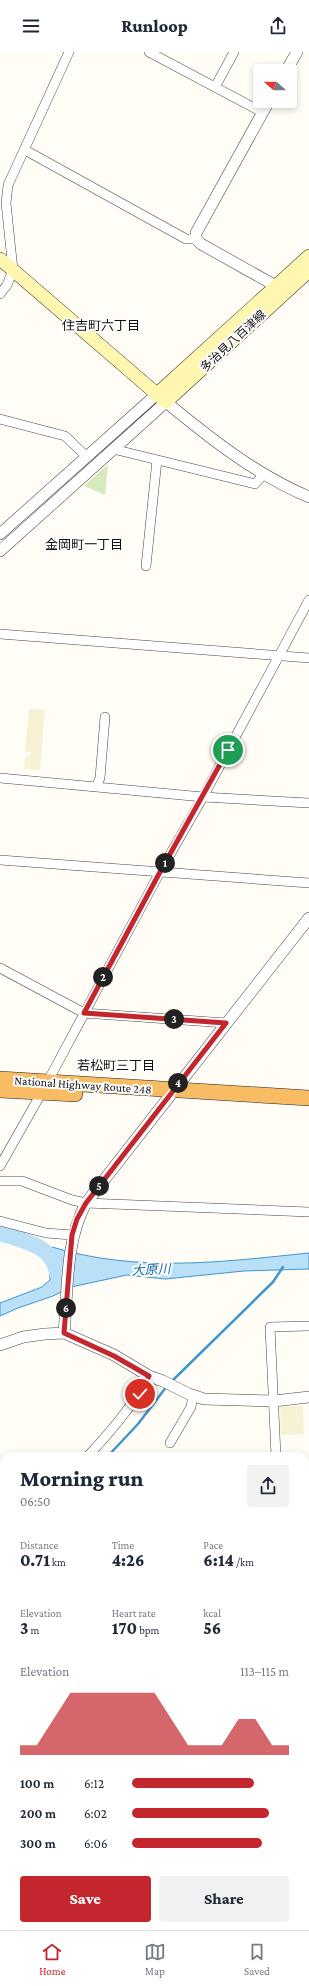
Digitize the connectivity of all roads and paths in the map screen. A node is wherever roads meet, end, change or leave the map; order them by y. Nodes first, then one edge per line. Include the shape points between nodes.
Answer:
1 (69, 52) edge
2 (149, 52) edge
3 (234, 52) edge
4 (297, 52) edge
5 (290, 64) edge
6 (214, 87) junction
7 (265, 108) edge
8 (262, 112) junction
9 (25, 150) junction
10 (196, 239) junction
11 (309, 256) edge
12 (0, 259) edge
13 (13, 270) junction
14 (309, 271) edge
15 (276, 286) junction
16 (0, 294) edge
17 (162, 398) junction
18 (1, 420) edge
19 (113, 449) junction
20 (87, 458) junction
21 (157, 460) junction
22 (264, 474) junction
23 (309, 497) edge
24 (0, 534) edge
25 (0, 551) edge
26 (146, 566) dead end
27 (309, 600) edge
28 (0, 634) edge
29 (278, 655) junction
30 (309, 658) edge
31 (105, 716) dead end
32 (0, 778) edge
33 (96, 787) junction
34 (202, 797) junction
35 (309, 803) edge
36 (0, 860) edge
37 (160, 872) junction
38 (309, 883) edge
39 (309, 918) edge
40 (0, 968) edge
41 (84, 1013) junction
42 (226, 1023) junction
43 (0, 1079) edge
44 (45, 1087) junction
45 (0, 1090) edge
46 (169, 1095) junction
47 (309, 1098) edge
48 (309, 1109) edge
49 (0, 1166) edge
50 (0, 1181) edge
51 (86, 1203) junction
52 (309, 1212) edge
53 (0, 1221) edge
54 (72, 1237) junction
55 (309, 1326) edge
56 (64, 1333) junction
57 (0, 1345) edge
58 (149, 1376) junction
59 (193, 1396) junction
60 (309, 1397) edge
61 (274, 1401) junction
62 (170, 1443) dead end
63 (92, 1452) edge
64 (276, 1452) edge

1 - 9 street
2 - 6 street
3 - 6 street
4 - 5 street
6 - 8 street
7 - 8 street
8 - 10 street via 196,233
9 - 10 street via 186,239
9 - 13 street via 7,191
10 - 15 street via 200,244
11 - 15 main road, 多治見八百津線
12 - 13 main road
13 - 16 street
13 - 17 main road
14 - 17 main road, 多治見八百津線
15 - 17 main road, 多治見八百津線
17 - 19 street
17 - 20 street
17 - 22 street via 214,441
18 - 20 street via 64,436
19 - 21 street
19 - 25 street
20 - 24 street
21 - 22 street via 255,484
21 - 26 street
22 - 23 street
27 - 29 street
28 - 29 street
29 - 30 street
29 - 34 street
31 - 33 street via 100,778
32 - 33 street
33 - 34 street
34 - 35 street
34 - 37 street
36 - 37 street
37 - 38 street
37 - 41 street
39 - 42 street
40 - 41 street
41 - 42 street
41 - 44 street
42 - 46 street
43 - 44 highway, National Highway Route 248
44 - 45 highway, National Highway Route 248
44 - 46 highway, National Highway Route 248
44 - 49 street
46 - 47 highway, National Highway Route 248
46 - 48 highway, National Highway Route 248
46 - 51 street
50 - 51 street via 22,1181
51 - 52 street
51 - 54 street via 77,1219
53 - 54 street
54 - 56 street
55 - 61 street via 270,1327
56 - 57 street via 23,1337
56 - 58 street via 114,1356
58 - 59 street
58 - 63 street via 120,1422
59 - 61 street via 204,1399
59 - 62 street via 191,1407
60 - 61 street
61 - 64 street

